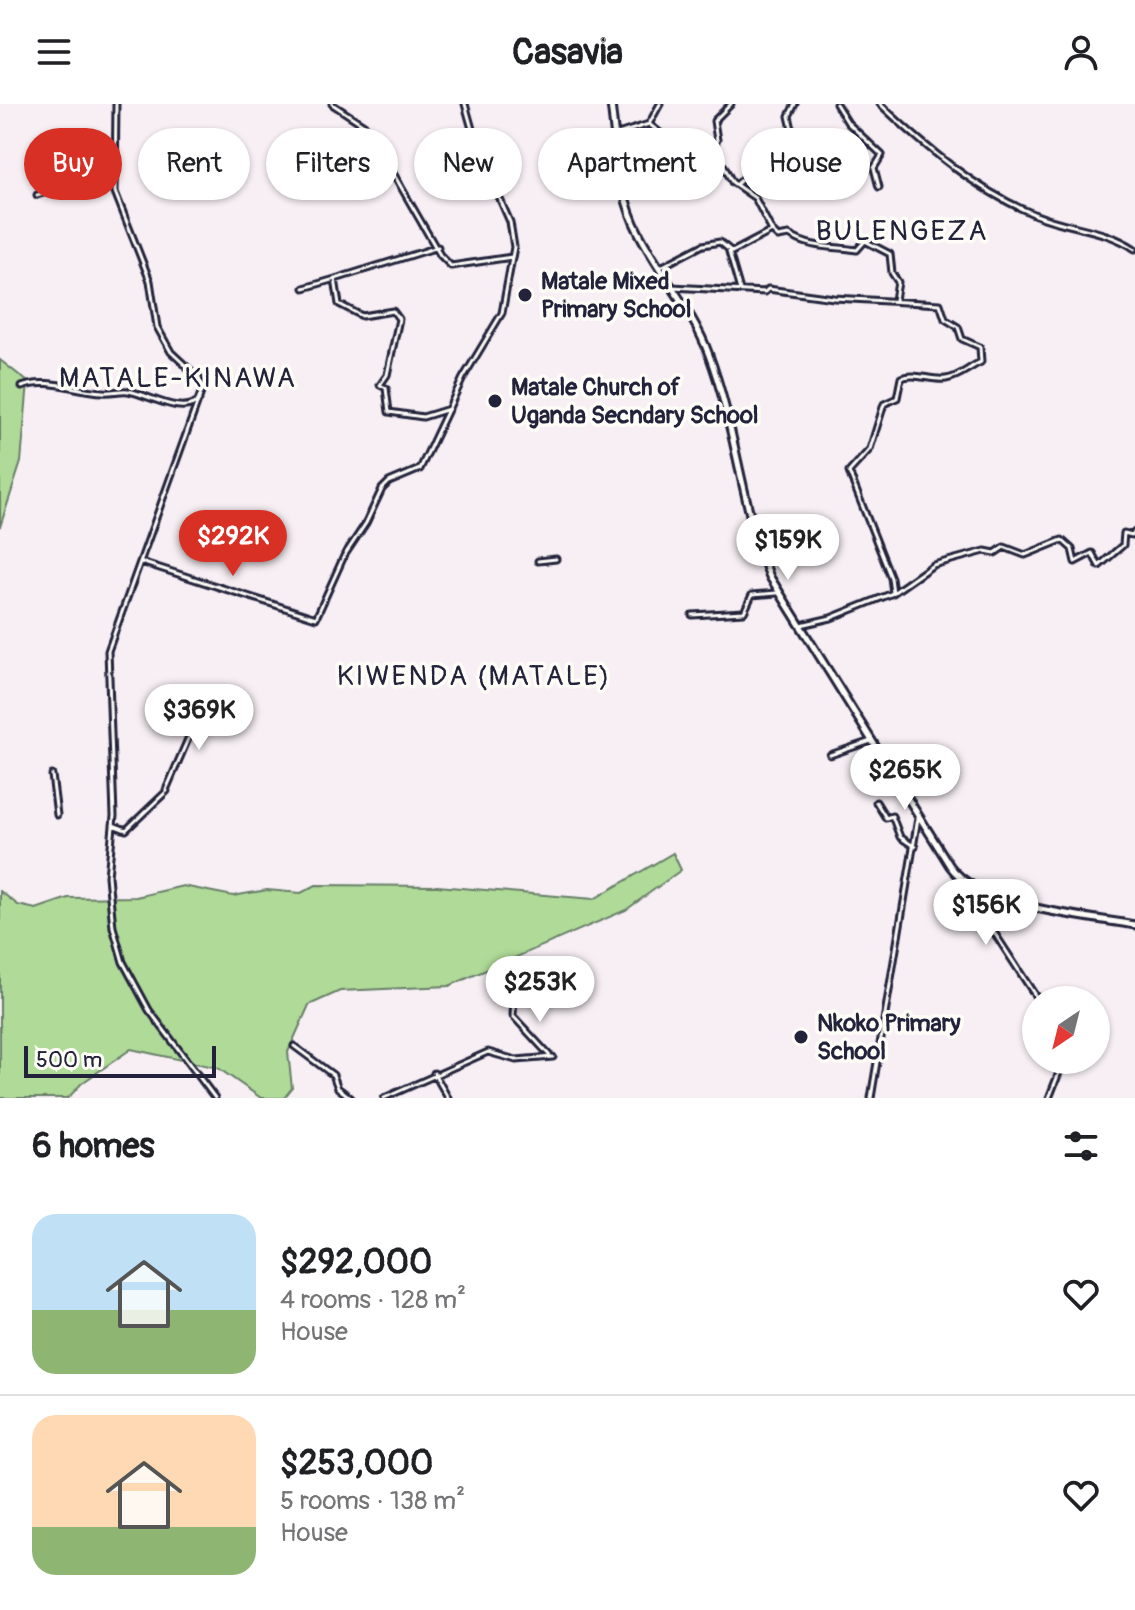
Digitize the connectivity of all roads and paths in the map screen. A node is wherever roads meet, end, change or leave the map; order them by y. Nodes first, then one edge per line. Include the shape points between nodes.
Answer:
1 (116, 104) edge
2 (332, 104) edge
3 (465, 104) edge
4 (611, 104) edge
5 (660, 104) edge
6 (731, 104) edge
7 (795, 104) edge
8 (836, 104) edge
9 (880, 104) edge
10 (649, 124) junction
11 (115, 128) edge
12 (366, 128) edge
13 (614, 128) edge
14 (637, 128) edge
15 (654, 128) edge
16 (715, 128) edge
17 (725, 168) edge
18 (398, 181) edge
19 (738, 183) junction
20 (879, 187) dead end
21 (118, 200) edge
22 (626, 200) edge
23 (772, 231) junction
24 (438, 247) junction
25 (1135, 249) edge
26 (729, 251) junction
27 (512, 257) junction
28 (659, 268) junction
29 (335, 279) junction
30 (672, 287) junction
31 (304, 288) dead end
32 (740, 290) junction
33 (895, 300) junction
34 (22, 387) dead end
35 (201, 399) junction
36 (449, 409) junction
37 (1135, 532) edge
38 (556, 559) dead end
39 (140, 561) junction
40 (538, 561) dead end
41 (777, 593) junction
42 (893, 593) junction
43 (692, 615) dead end
44 (794, 620) junction
45 (218, 709) dead end
46 (871, 741) junction
47 (830, 755) dead end
48 (943, 762) dead end
49 (52, 775) dead end
50 (896, 779) junction
51 (876, 802) dead end
52 (57, 815) dead end
53 (113, 825) junction
54 (921, 825) junction
55 (915, 847) junction
56 (958, 877) junction
57 (1135, 925) edge
58 (1029, 986) edge
59 (520, 992) dead end
60 (294, 1046) dead end
61 (434, 1073) junction
62 (1058, 1074) edge
63 (215, 1098) edge
64 (351, 1098) edge
65 (384, 1098) edge
66 (448, 1098) edge
67 (871, 1098) edge
68 (1049, 1098) edge

1 - 11 street
2 - 12 street
3 - 27 street via 477,147 510,222
4 - 13 street
5 - 10 street
6 - 16 street via 714,121
7 - 19 street via 789,116 796,147 768,156
8 - 20 street via 848,123 881,153 874,168
9 - 25 street via 1003,199
10 - 14 street
10 - 15 street
17 - 19 street
18 - 24 street
19 - 23 street via 755,198
21 - 35 street via 152,291 157,327 171,352 199,378
22 - 28 street
23 - 26 street
23 - 33 street via 819,248 857,250 865,241 890,254 898,282
24 - 27 street via 451,266
24 - 29 street
26 - 28 street via 720,242 703,245
26 - 32 street
27 - 36 street via 502,313
28 - 30 street
29 - 31 street
29 - 36 street via 336,302 362,316 393,311 399,319 380,385 386,388 389,412 423,417
30 - 32 street
30 - 41 street via 698,329 717,377 760,551
32 - 33 street
33 - 42 street via 941,305 945,319 958,327 964,341 979,345 983,357 951,378 901,378 897,398 884,404 870,449 849,472
34 - 35 street via 45,383 127,391 188,406
35 - 39 street
36 - 39 street via 420,469 382,489 315,620
37 - 42 street via 1124,533 1123,545 1099,566 1092,553 1075,562 1072,549 1062,540 1025,555 1004,547 933,565
38 - 40 street
39 - 53 street via 108,651
41 - 43 street via 752,595 744,612
41 - 44 street
42 - 44 street via 831,618 802,625
44 - 46 street
45 - 53 street via 191,732 166,791 126,830
46 - 47 street
46 - 50 street
48 - 50 street
49 - 52 street
50 - 54 street
51 - 55 street via 886,818 892,816 900,837
53 - 63 street via 108,883 123,962 149,1010
54 - 55 street
54 - 56 street
55 - 67 street
56 - 57 street via 996,896
56 - 58 street
59 - 61 street via 514,996 513,1016 553,1057 516,1060 488,1052
60 - 64 street via 333,1075 338,1088
61 - 65 street
61 - 66 street
62 - 68 street

